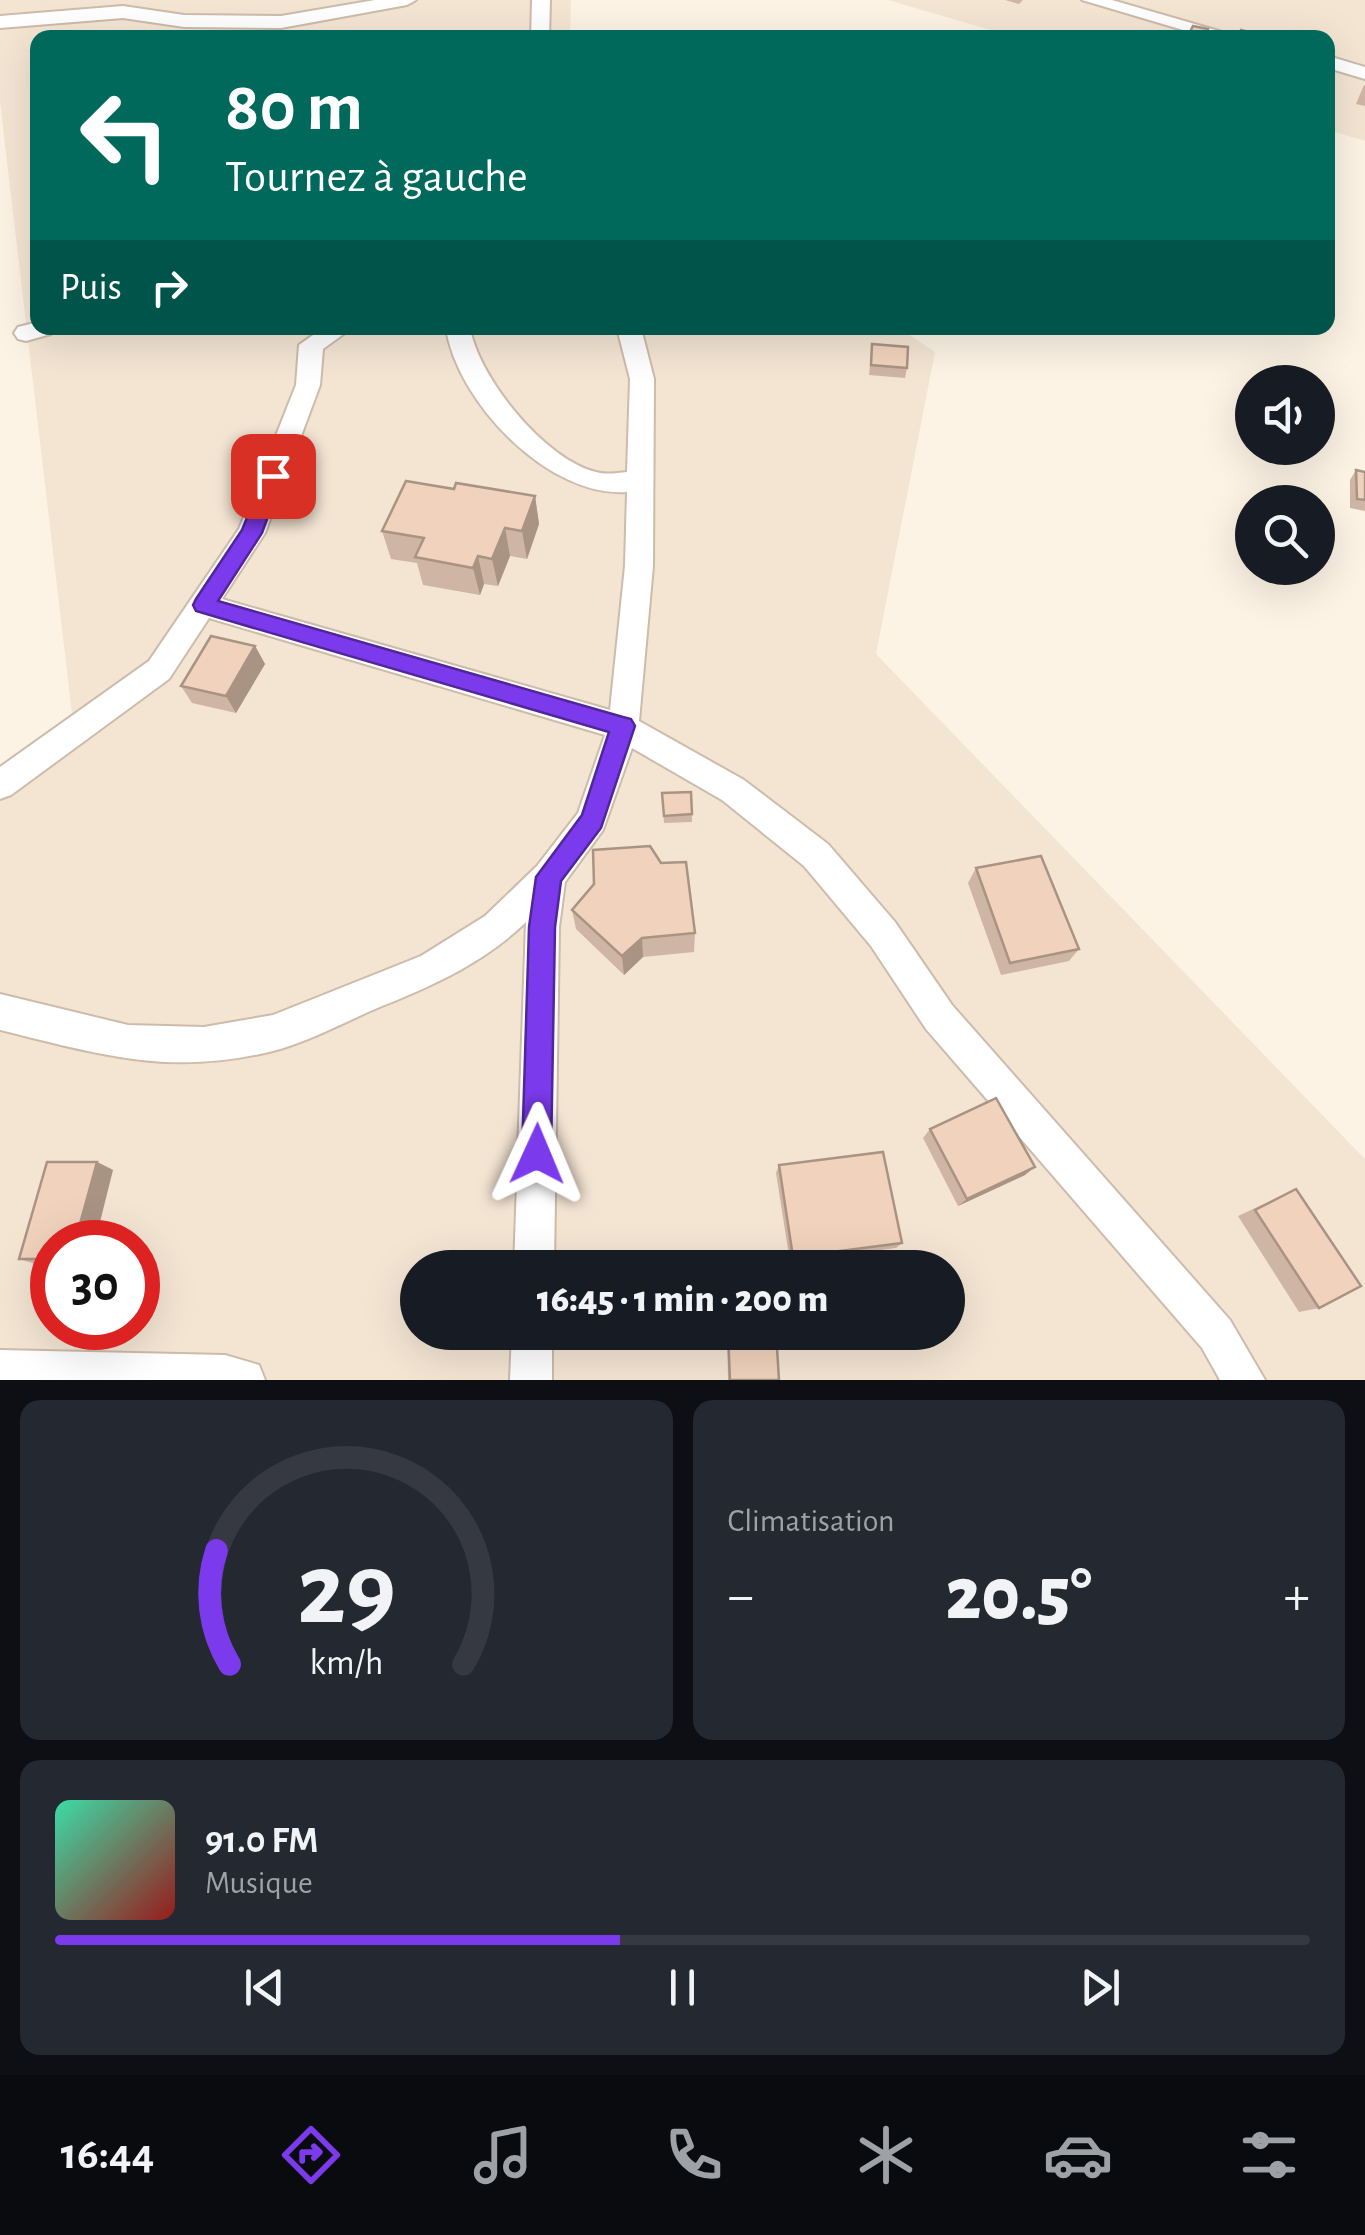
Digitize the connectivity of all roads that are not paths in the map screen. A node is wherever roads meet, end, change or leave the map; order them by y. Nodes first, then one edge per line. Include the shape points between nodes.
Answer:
1 (407, 0) edge
2 (541, 0) edge
3 (1106, 1) edge
4 (0, 22) edge
5 (540, 30) edge
6 (1206, 30) edge
7 (1335, 64) edge
8 (1365, 73) edge
9 (328, 335) edge
10 (459, 335) edge
11 (631, 335) edge
12 (640, 481) junction
13 (204, 605) junction
14 (623, 726) junction
15 (0, 785) edge
16 (549, 877) junction
17 (0, 1012) edge
18 (534, 1250) edge
19 (532, 1350) edge
20 (10, 1374) edge
21 (1232, 1378) edge
22 (244, 1380) edge
23 (531, 1380) edge

1 - 4 street via 281,22 184,21 123,12
2 - 5 street
3 - 6 street
7 - 8 street
9 - 13 street via 311,345 308,385 251,533
10 - 12 street via 481,383 544,452 587,480
11 - 12 street via 642,379
12 - 14 street
13 - 14 street
13 - 15 street via 159,670
14 - 16 street via 592,820
14 - 21 street via 733,790 816,854 939,1016 1216,1334
16 - 17 street via 496,928 433,968 272,1033 204,1045 128,1043
16 - 18 street via 542,927
19 - 23 street
20 - 22 street

